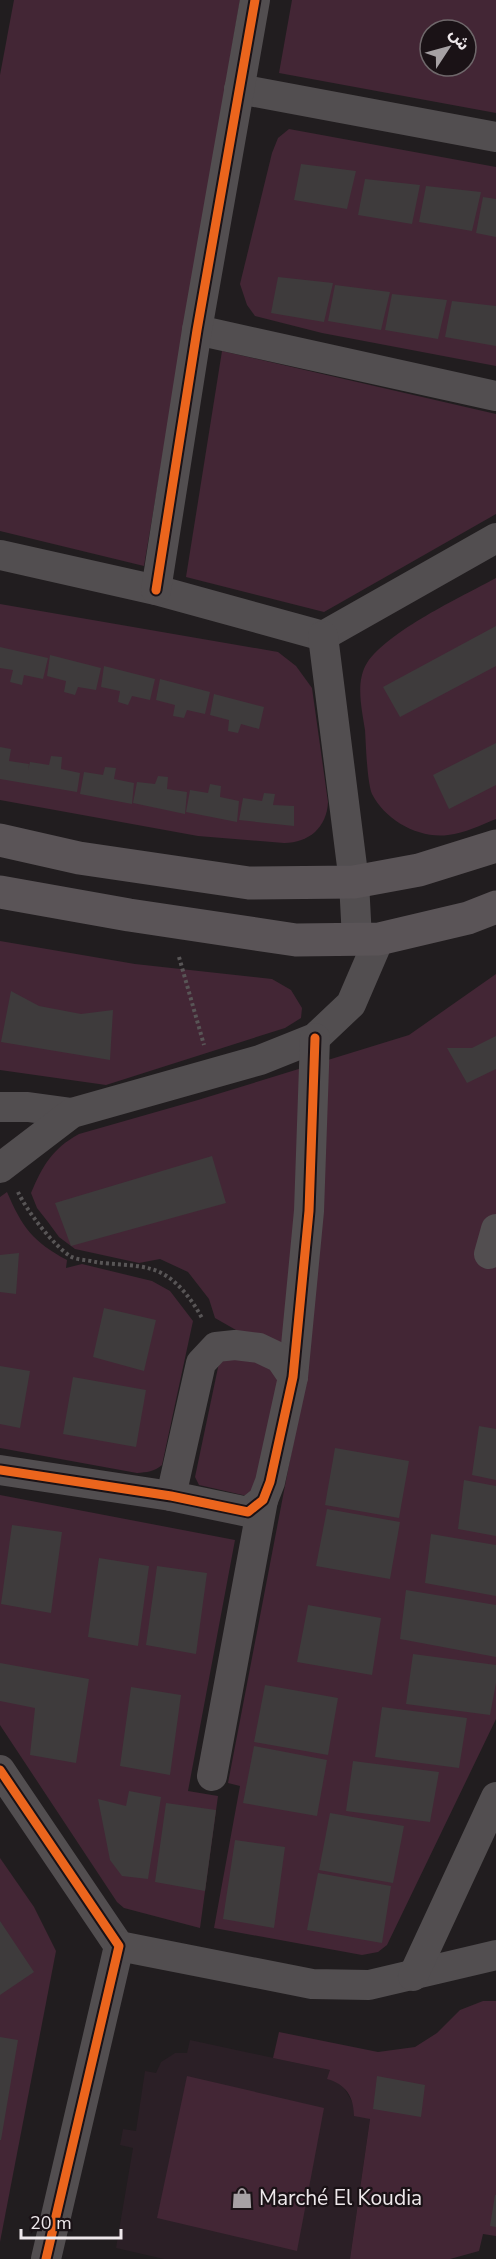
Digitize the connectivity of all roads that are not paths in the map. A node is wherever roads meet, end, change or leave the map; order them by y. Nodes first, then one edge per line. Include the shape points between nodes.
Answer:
1 (255, 0) edge
2 (239, 90) junction
3 (496, 137) edge
4 (196, 330) junction
5 (496, 396) edge
6 (496, 538) edge
7 (0, 555) edge
8 (156, 590) junction
9 (323, 636) junction
10 (0, 840) edge
11 (496, 846) edge
12 (354, 882) junction
13 (0, 892) edge
14 (496, 907) edge
15 (368, 939) junction
16 (315, 1038) junction
17 (0, 1107) edge
18 (72, 1113) junction
19 (3, 1166) edge
20 (293, 1377) junction
21 (0, 1470) edge
22 (171, 1496) junction
23 (263, 1500) junction
24 (0, 1770) edge
25 (212, 1776) dead end
26 (496, 1797) edge
27 (119, 1946) junction
28 (496, 1955) edge
29 (414, 1976) junction
30 (46, 2259) edge

1 - 2 street
2 - 3 street
2 - 4 street
4 - 5 street
4 - 8 street
6 - 9 street
7 - 8 street
8 - 9 street
9 - 12 street
10 - 12 main road via 79,858 249,883
11 - 12 main road via 419,870
12 - 15 street
13 - 15 main road via 296,940
14 - 15 main road via 468,918
15 - 16 street via 351,1004
16 - 18 street via 260,1060
16 - 20 street via 309,1211
17 - 18 street
18 - 19 street
20 - 22 street via 280,1358 259,1348 216,1347 201,1363
20 - 23 street
21 - 22 street
22 - 23 street via 248,1512
23 - 25 street
24 - 27 street
26 - 29 street
27 - 29 street via 312,1984 369,1985
27 - 30 street
28 - 29 street

